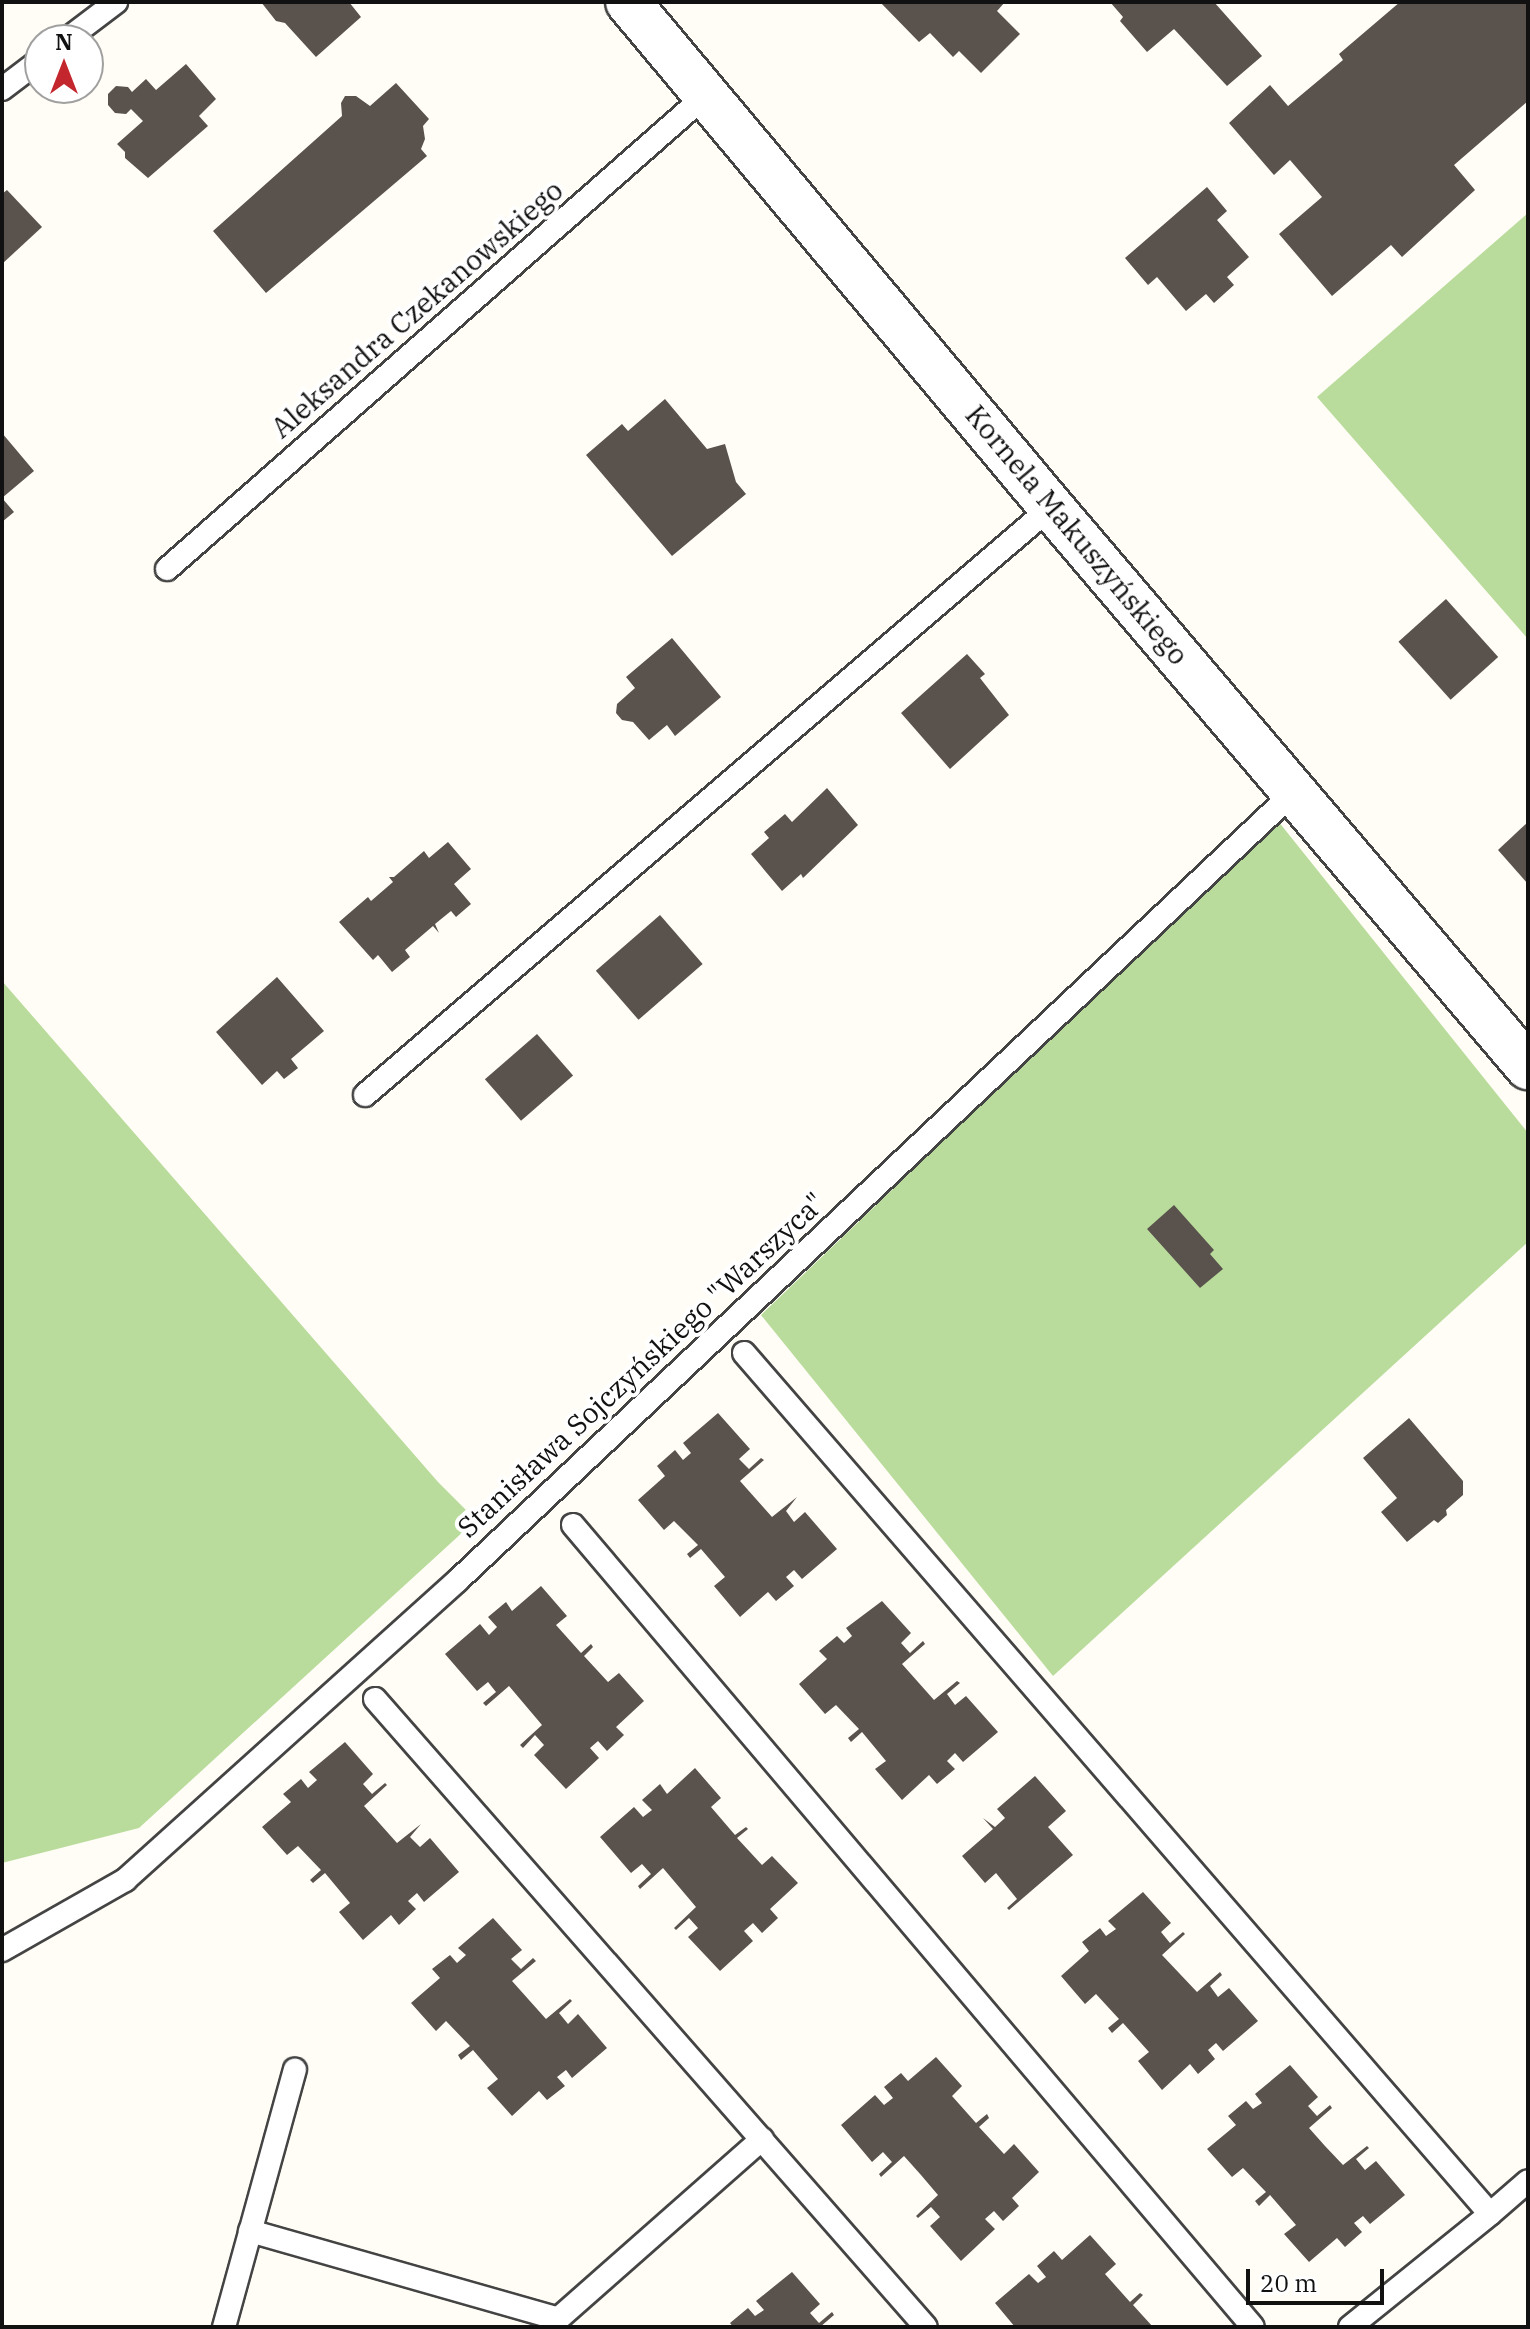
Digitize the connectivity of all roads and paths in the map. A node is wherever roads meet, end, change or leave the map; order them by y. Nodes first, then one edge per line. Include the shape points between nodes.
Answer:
1 (116, 2) edge
2 (628, 2) edge
3 (87, 24) edge
4 (24, 72) edge
5 (2, 89) edge
6 (706, 95) junction
7 (1051, 507) junction
8 (167, 569) dead end
9 (1296, 790) junction
10 (1528, 1067) edge
11 (365, 1095) dead end
12 (744, 1353) dead end
13 (573, 1525) dead end
14 (375, 1699) dead end
15 (2, 1950) edge
16 (295, 2070) dead end
17 (762, 2139) junction
18 (1528, 2181) edge
19 (1490, 2214) junction
20 (250, 2231) junction
21 (224, 2327) edge
22 (926, 2327) edge
23 (1253, 2327) edge
24 (1350, 2327) edge

1 - 3 lane
2 - 6 street, Kornela Makuszyńskiego
4 - 5 lane
6 - 7 street, Kornela Makuszyńskiego
6 - 8 lane, Aleksandra Czekanowskiego
7 - 9 street, Kornela Makuszyńskiego
7 - 11 lane
9 - 10 street, Kornela Makuszyńskiego
9 - 15 lane, Stanisława Sojczyńskiego "Warszyca" via 362,1667 125,1880
12 - 19 lane
13 - 23 lane
14 - 17 lane
16 - 20 lane
17 - 20 lane via 558,2319
17 - 22 lane
18 - 19 lane
19 - 24 lane
20 - 21 lane

